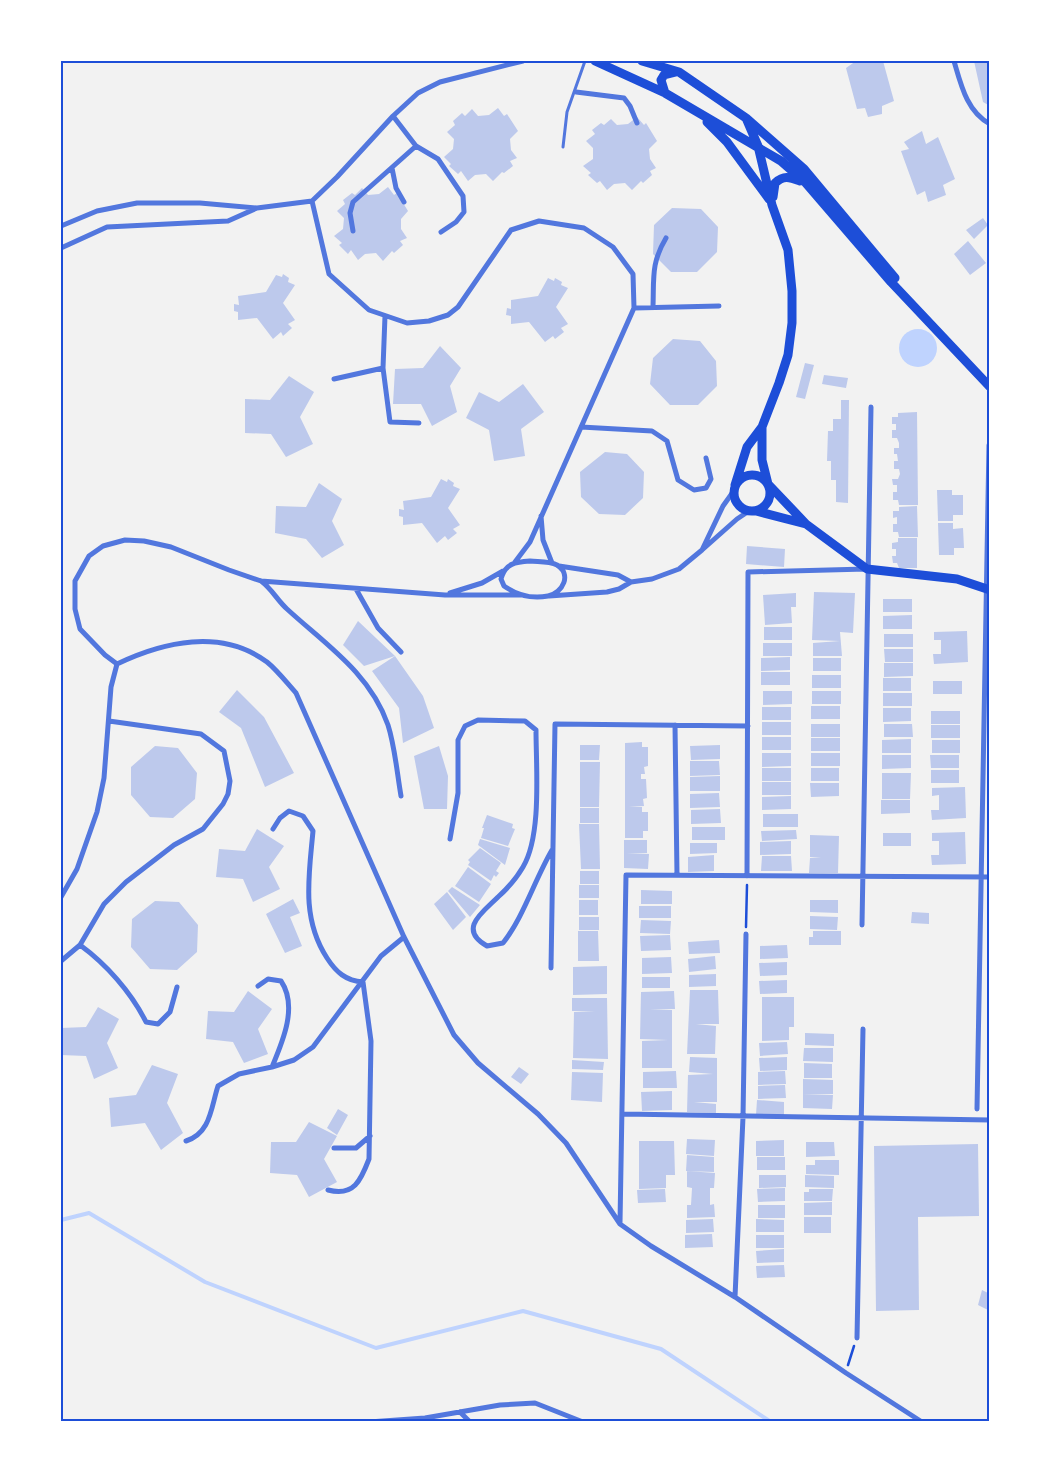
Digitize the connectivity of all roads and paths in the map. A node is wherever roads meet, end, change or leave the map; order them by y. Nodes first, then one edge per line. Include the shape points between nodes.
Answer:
1 (522, 61) edge
2 (585, 61) edge
3 (595, 61) edge
4 (642, 61) edge
5 (954, 61) edge
6 (679, 72) junction
7 (576, 92) junction
8 (665, 93) junction
9 (700, 114) junction
10 (392, 116) junction
11 (746, 118) junction
12 (637, 123) dead end
13 (990, 124) edge
14 (416, 146) junction
15 (758, 146) junction
16 (563, 148) dead end
17 (392, 168) junction
18 (805, 182) junction
19 (312, 201) junction
20 (404, 202) dead end
21 (772, 205) junction
22 (257, 208) junction
23 (61, 226) edge
24 (353, 231) dead end
25 (441, 232) dead end
26 (666, 238) dead end
27 (61, 248) edge
28 (653, 306) junction
29 (719, 306) dead end
30 (634, 308) junction
31 (922, 312) junction
32 (385, 316) junction
33 (383, 368) junction
34 (334, 379) dead end
35 (990, 387) edge
36 (871, 407) dead end
37 (420, 424) dead end
38 (581, 427) junction
39 (762, 427) junction
40 (989, 445) edge
41 (706, 458) dead end
42 (768, 484) junction
43 (734, 488) junction
44 (752, 511) junction
45 (541, 516) junction
46 (806, 524) junction
47 (702, 550) junction
48 (515, 562) junction
49 (552, 563) junction
50 (558, 566) junction
51 (867, 569) junction
52 (503, 571) junction
53 (261, 581) junction
54 (631, 582) junction
55 (356, 589) junction
56 (988, 589) edge
57 (445, 595) junction
58 (521, 595) junction
59 (549, 596) junction
60 (401, 652) dead end
61 (117, 664) junction
62 (109, 721) junction
63 (675, 725) junction
64 (748, 726) junction
65 (402, 796) dead end
66 (272, 829) dead end
67 (450, 839) dead end
68 (552, 850) junction
69 (677, 876) junction
70 (747, 876) junction
71 (862, 876) junction
72 (980, 877) junction
73 (990, 877) edge
74 (61, 897) edge
75 (862, 925) dead end
76 (746, 934) joint
77 (404, 937) junction
78 (80, 946) junction
79 (61, 961) edge
80 (551, 968) dead end
81 (363, 982) junction
82 (258, 986) dead end
83 (177, 987) dead end
84 (862, 1029) dead end
85 (272, 1068) junction
86 (977, 1109) dead end
87 (623, 1114) junction
88 (743, 1117) junction
89 (862, 1118) junction
90 (990, 1120) edge
91 (370, 1136) junction
92 (186, 1140) dead end
93 (334, 1148) dead end
94 (328, 1190) dead end
95 (620, 1224) junction
96 (736, 1297) junction
97 (856, 1338) joint
98 (846, 1373) junction
99 (460, 1412) junction
100 (369, 1422) edge
101 (470, 1422) edge
102 (583, 1422) edge
103 (922, 1422) edge

1 - 10 street via 440,82 418,94
2 - 7 lane
3 - 8 main road
4 - 6 main road
5 - 13 street via 965,97 979,119
6 - 8 main road via 664,75 661,80
6 - 11 main road
7 - 12 street via 624,98
7 - 16 lane via 567,112
8 - 9 main road
9 - 15 main road
9 - 21 main road via 727,142
10 - 14 street
10 - 19 street
11 - 15 main road
11 - 31 main road via 804,169
14 - 17 street
14 - 25 street via 438,159 464,196 464,212
15 - 18 main road
15 - 21 main road
17 - 20 street via 396,188
17 - 24 street via 353,202 350,213
18 - 21 main road via 788,176 781,178 775,183
18 - 31 main road via 891,282
19 - 22 street
19 - 32 street via 329,274 369,310
21 - 39 main road via 788,250 792,323 788,355
22 - 23 street via 200,203 137,203 97,211
22 - 27 street via 228,221 107,227
26 - 28 street via 654,265
28 - 29 street
28 - 30 street
30 - 32 street via 634,274 613,246 584,228 540,221 511,230 458,308 448,315 406,323
30 - 38 street
31 - 35 main road
32 - 33 street
33 - 34 street
33 - 37 street via 390,422
36 - 51 street
38 - 41 street via 652,431 667,441 678,480 694,490 706,488 711,479
38 - 45 street
39 - 42 main road via 762,460
39 - 43 main road via 747,447
40 - 56 street
42 - 43 main road via 764,478 751,474 745,475
42 - 44 main road via 770,497 762,508
42 - 46 main road
43 - 44 main road via 737,504
43 - 47 street
44 - 46 main road
44 - 47 street via 737,519
45 - 48 street via 530,542
45 - 49 street via 544,540
46 - 51 main road
47 - 54 street via 679,569
48 - 49 street
48 - 52 street
49 - 50 street
50 - 54 street via 618,575
50 - 59 street via 565,577 564,585
51 - 56 main road via 948,578
51 - 64 street via 748,572
51 - 71 street
52 - 57 street via 482,583
52 - 58 street via 504,586
53 - 55 street
53 - 61 street via 171,547 125,540 102,546 89,556 75,581 75,609 80,629
53 - 65 street via 271,588 285,608 363,679 380,704 388,726
54 - 59 street via 607,592
55 - 57 street
55 - 60 street via 378,628
56 - 72 street
57 - 58 street
58 - 59 street
61 - 62 street via 111,687
61 - 77 street via 146,650 184,641 232,645 266,662 296,693
62 - 74 street via 97,812 77,869
62 - 78 street via 201,734 224,751 230,782 223,804 202,829 174,845 126,882 104,904
63 - 64 street
63 - 68 street via 555,724
63 - 69 street
64 - 70 street
66 - 81 street via 290,811 303,816 313,831 308,885 309,913 316,941 335,969 351,981
67 - 68 street via 458,793 458,740 465,726 478,720 524,722 536,730 537,797 530,849 515,880 482,910 475,921 473,932 477,941 487,946 503,943 515,928
68 - 80 street
69 - 70 street
69 - 87 street via 626,875
70 - 71 street
70 - 76 path
71 - 72 street
71 - 75 street
72 - 73 street
72 - 86 street
76 - 88 street
77 - 81 street via 381,956
77 - 95 street via 454,1035 478,1063 538,1114 566,1144
78 - 79 street
78 - 83 street via 99,958 140,1009 146,1022 158,1024 170,1012
81 - 85 street via 313,1047 294,1060
81 - 91 street via 372,1042
82 - 85 street via 268,979 280,981 288,992 288,1014 282,1043
84 - 89 street
85 - 92 street via 239,1074 218,1086 204,1129 196,1138
87 - 88 street
87 - 95 street
88 - 89 street
88 - 96 street
89 - 90 street
89 - 97 street
91 - 93 street via 356,1148
91 - 94 street via 369,1160 362,1177 351,1190 339,1193
95 - 96 street
96 - 98 street
97 - 98 path
98 - 103 street
99 - 100 street
99 - 101 street
99 - 102 street via 535,1403

